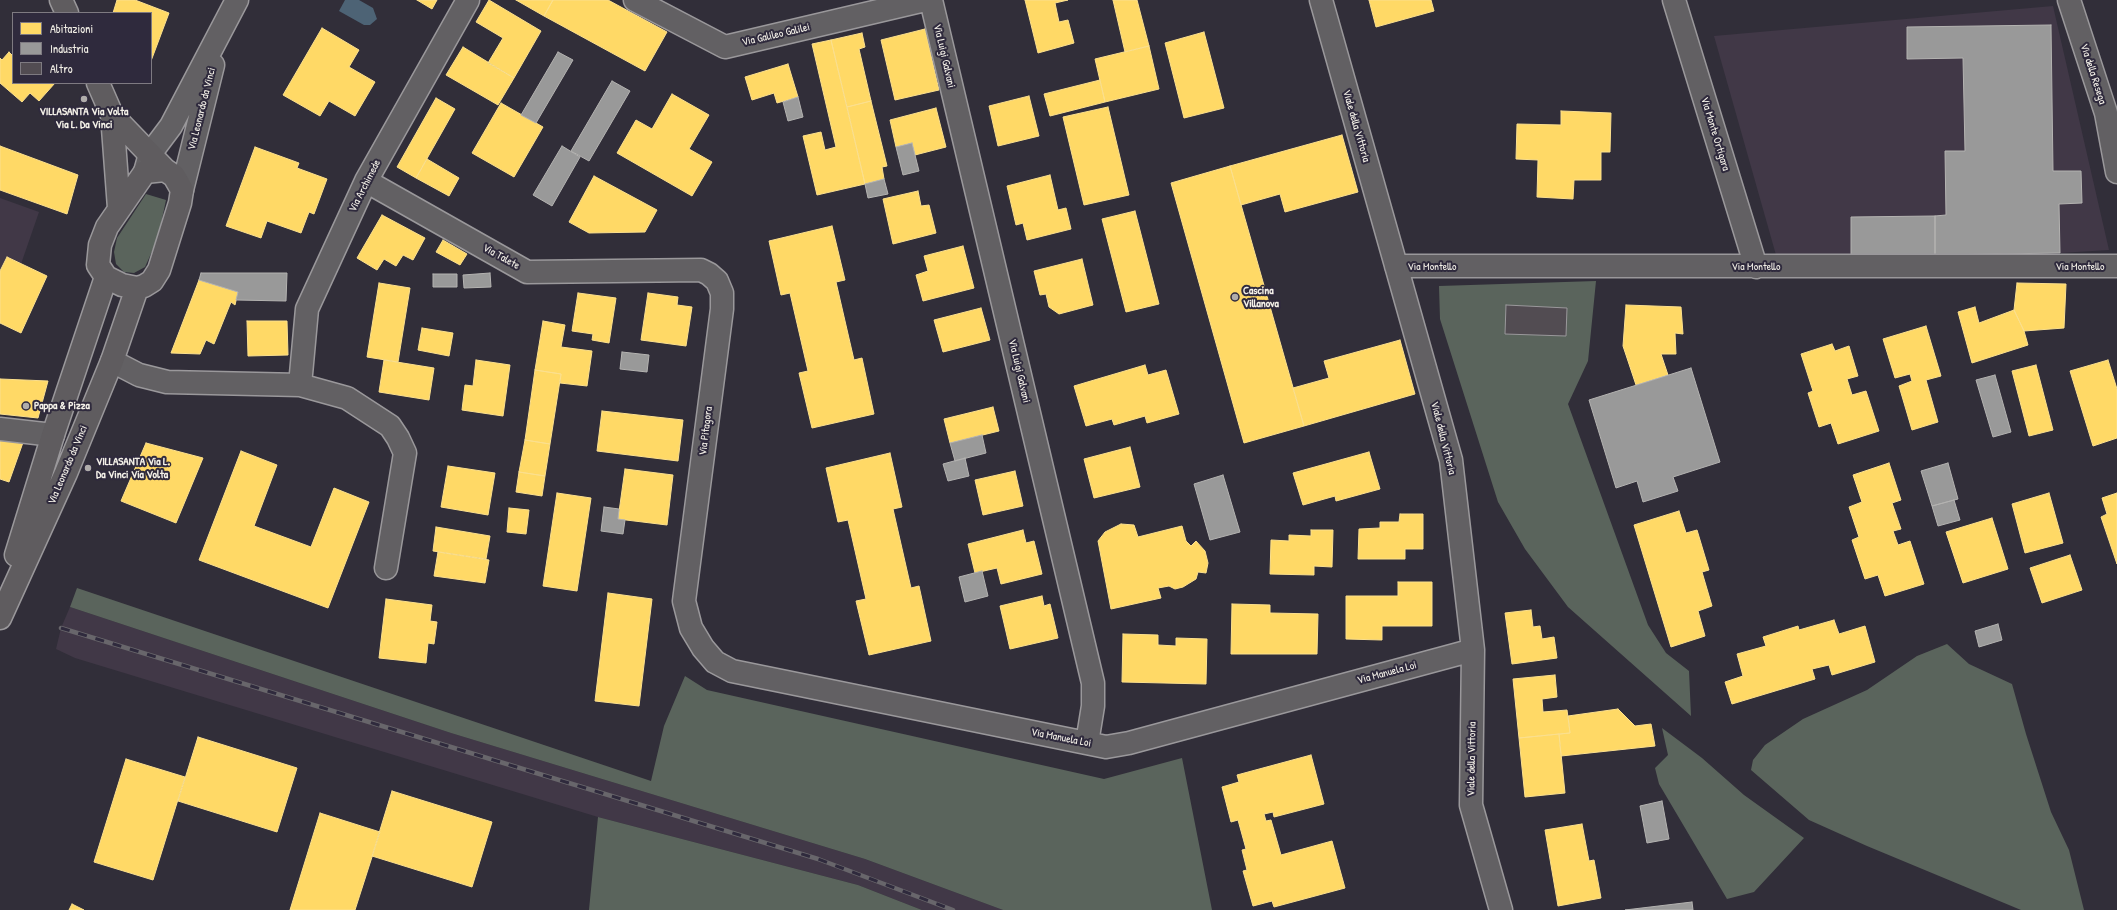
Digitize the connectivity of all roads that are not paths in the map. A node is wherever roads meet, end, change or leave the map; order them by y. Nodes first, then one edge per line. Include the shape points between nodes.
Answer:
1 (61, 0) edge
2 (237, 0) edge
3 (468, 0) edge
4 (635, 0) edge
5 (925, 0) edge
6 (931, 0) edge
7 (1320, 0) edge
8 (1674, 0) edge
9 (2069, 0) edge
10 (67, 12) edge
11 (222, 30) junction
12 (98, 84) edge
13 (112, 116) junction
14 (154, 165) junction
15 (2117, 172) edge
16 (366, 181) junction
17 (182, 190) junction
18 (120, 208) junction
19 (1396, 266) junction
20 (2117, 266) edge
21 (1756, 267) junction
22 (701, 270) joint
23 (106, 277) junction
24 (137, 288) junction
25 (83, 347) junction
26 (112, 361) junction
27 (300, 385) junction
28 (0, 430) edge
29 (53, 435) junction
30 (386, 568) dead end
31 (684, 601) joint
32 (0, 606) edge
33 (0, 618) edge
34 (1473, 650) junction
35 (1087, 743) junction
36 (1502, 910) edge

1 - 10 main road
2 - 11 street, Via Leonardo da Vinci
3 - 16 street, Via Archimede
4 - 5 street, Via Galileo Galilei via 725,47
6 - 35 street, Via Luigi Galvani via 1093,683 1093,706
7 - 19 street, Viale della Vittoria
8 - 21 street, Via Monte Ortigara
9 - 15 street, Via della Resega via 2106,113
11 - 14 street, Via Leonardo da Vinci via 171,126
11 - 17 street, Via Leonardo da Vinci
12 - 13 main road
13 - 14 main road
13 - 18 main road
14 - 17 main road via 174,176
14 - 18 main road
16 - 22 street, Via Talete via 527,272
16 - 27 street, Via Archimede via 307,309
17 - 24 main road via 159,270 152,281
18 - 23 main road via 107,228 99,251 98,265
19 - 21 street, Via Montello
19 - 34 street, Viale della Vittoria via 1451,460
20 - 21 street, Via Montello
22 - 31 street, Via Pitagora via 717,281 722,293 722,309
23 - 24 main road via 122,285
23 - 25 main road, Via Leonardo da Vinci
24 - 26 main road, Via Leonardo da Vinci
25 - 26 main road
25 - 29 main road, Via Leonardo da Vinci
26 - 27 street via 139,375 167,382
26 - 33 main road, Via Leonardo da Vinci via 66,474
27 - 30 street via 347,398 390,426 398,438 405,453
28 - 29 street
29 - 32 main road, Via Leonardo da Vinci
31 - 35 street, Via Manuela Loi via 691,628 703,648 715,662 732,672
34 - 35 street, Via Manuela Loi via 1129,743 1106,747
34 - 36 street, Viale della Vittoria via 1472,805

